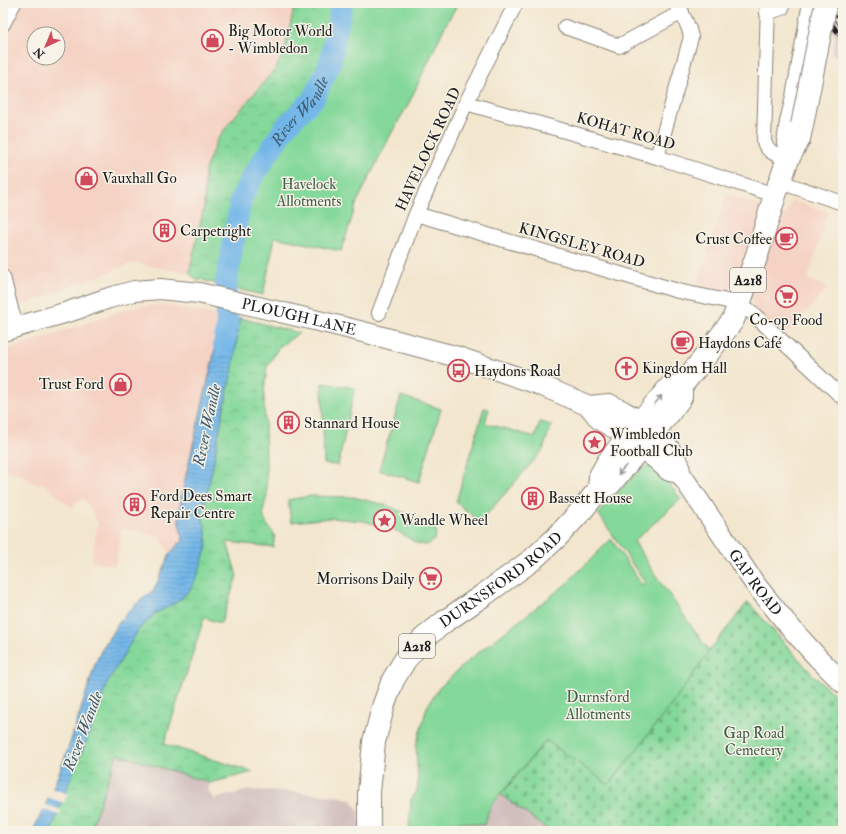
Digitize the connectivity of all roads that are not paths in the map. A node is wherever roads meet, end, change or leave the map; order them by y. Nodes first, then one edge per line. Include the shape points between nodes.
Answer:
1 (14, 3) edge
2 (516, 3) edge
3 (814, 3) edge
4 (826, 3) edge
5 (678, 8) edge
6 (768, 8) edge
7 (782, 8) dead end
8 (3, 24) edge
9 (565, 27) dead end
10 (466, 104) junction
11 (796, 124) junction
12 (657, 157) junction
13 (788, 159) junction
14 (778, 189) junction
15 (843, 203) edge
16 (416, 214) junction
17 (3, 277) edge
18 (738, 306) junction
19 (379, 313) dead end
20 (11, 328) edge
21 (843, 398) edge
22 (641, 434) junction
23 (843, 683) edge
24 (369, 831) edge

1 - 8 street
2 - 10 street, HAVELOCK ROAD
3 - 11 main road, A218 via 797,97
4 - 11 main road, A218, bridge
5 - 9 street via 619,46
5 - 12 street via 691,37
6 - 7 street
6 - 13 street via 764,142 769,151
10 - 12 street, KOHAT ROAD
10 - 16 street, HAVELOCK ROAD
11 - 13 main road, A218 via 799,139
12 - 14 street, KOHAT ROAD
13 - 14 main road, A218
14 - 15 street, KOHAT ROAD
14 - 18 main road, A218
16 - 18 street, KINGSLEY ROAD via 678,291 727,301
16 - 19 street, HAVELOCK ROAD
17 - 20 street via 12,313
18 - 21 street, KINGSLEY ROAD via 749,310
18 - 22 main road, A218 via 729,326 681,386 670,387
20 - 22 main road, PLOUGH LANE via 134,291 160,289 207,295 458,357 538,384 589,406 609,404 623,410
22 - 23 main road, GAP ROAD via 669,471 680,473 755,584 789,626
22 - 24 main road, DURNSFORD ROAD / A218 via 608,462 600,476 599,489 583,509 532,560 444,622 423,639 406,660 393,680 374,742 369,792

